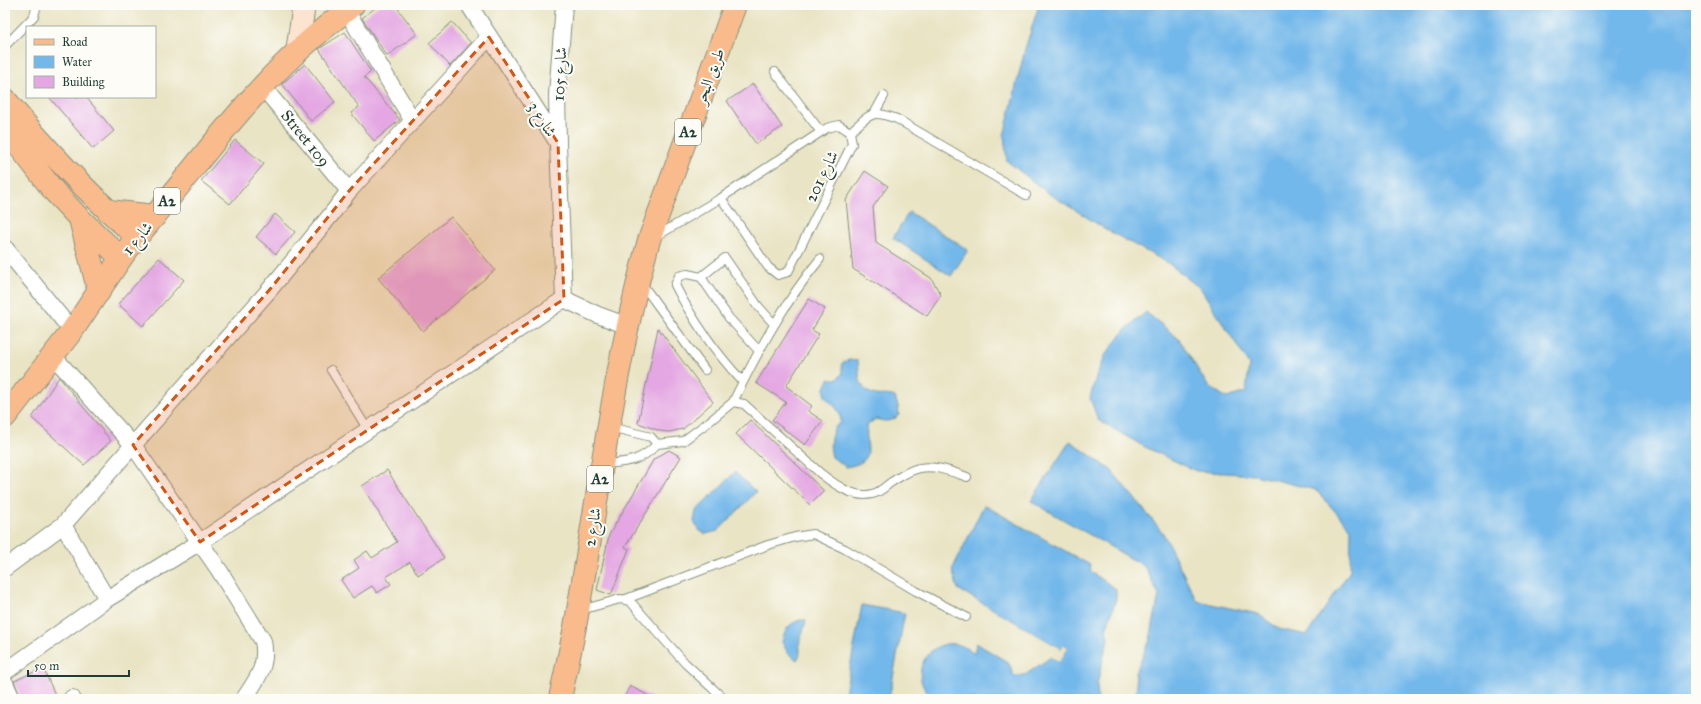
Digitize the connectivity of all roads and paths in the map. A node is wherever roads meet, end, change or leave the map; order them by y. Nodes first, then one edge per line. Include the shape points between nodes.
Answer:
1 (37, 5) edge
2 (304, 5) edge
3 (469, 5) edge
4 (564, 5) edge
5 (734, 5) edge
6 (341, 9) edge
7 (489, 37) junction
8 (5, 46) edge
9 (297, 52) junction
10 (775, 72) dead end
11 (262, 86) junction
12 (884, 96) dead end
13 (5, 99) edge
14 (874, 114) junction
15 (413, 121) junction
16 (5, 128) edge
17 (822, 132) junction
18 (850, 132) junction
19 (558, 143) junction
20 (70, 174) junction
21 (53, 190) junction
22 (349, 191) junction
23 (1026, 195) dead end
24 (721, 198) junction
25 (108, 211) junction
26 (155, 216) junction
27 (80, 219) junction
28 (137, 237) junction
29 (5, 248) edge
30 (120, 258) junction
31 (820, 259) dead end
32 (644, 260) junction
33 (701, 277) junction
34 (99, 292) junction
35 (564, 299) junction
36 (774, 324) junction
37 (628, 326) junction
38 (72, 331) junction
39 (759, 351) junction
40 (53, 356) junction
41 (331, 370) dead end
42 (705, 370) dead end
43 (743, 382) junction
44 (734, 402) junction
45 (5, 418) edge
46 (608, 427) junction
47 (368, 430) junction
48 (657, 444) junction
49 (133, 445) junction
50 (602, 464) junction
51 (967, 477) dead end
52 (63, 525) junction
53 (200, 542) junction
54 (5, 568) edge
55 (107, 599) junction
56 (626, 600) junction
57 (578, 611) junction
58 (966, 617) dead end
59 (5, 672) edge
60 (5, 683) edge
61 (12, 699) edge
62 (244, 699) edge
63 (560, 699) edge
64 (724, 699) edge

1 - 8 lane via 34,16
2 - 9 main road
3 - 7 street, شارع 3
4 - 19 street, شارع 105 via 557,95
5 - 32 main road, طريق البحر / A2
6 - 9 main road, شارع 1 / A2
6 - 15 street
7 - 15 street
7 - 19 street, شارع 3
9 - 11 main road, شارع 1 / A2
10 - 17 lane
11 - 22 street, Street 109
11 - 26 main road, شارع 1 / A2
12 - 14 lane
13 - 20 main road
14 - 18 lane
14 - 23 lane via 880,112 897,119
15 - 22 street
16 - 21 main road
17 - 18 lane, شارع 201 via 839,125
17 - 24 lane, شارع 201
18 - 24 lane, شارع 201 via 852,144 788,272 778,274 768,267
19 - 35 street, شارع 3
20 - 21 main road
20 - 25 main road
21 - 27 main road
22 - 49 street via 271,288
24 - 32 lane, شارع 201
25 - 26 main road
25 - 28 main road
26 - 28 main road, شارع 1 / A2
27 - 30 main road
27 - 34 main road
28 - 30 main road, شارع 1 / A2
29 - 38 street
30 - 34 main road, شارع 1 / A2
31 - 36 lane
32 - 37 main road, شارع 2 / A2
32 - 42 lane
33 - 36 lane via 725,258 758,306
33 - 39 lane via 729,318
33 - 43 lane via 687,274 679,276 675,285 706,337
34 - 38 main road, شارع 1 / A2
35 - 37 street
35 - 47 street
36 - 39 lane
37 - 46 main road, شارع 2 / A2
38 - 40 main road, شارع 1 / A2
39 - 43 lane
40 - 45 main road, شارع 1 / A2
40 - 49 street
41 - 47 lane
43 - 44 lane
44 - 48 lane via 683,441
44 - 51 lane via 744,404 831,482 860,495 880,491 904,474 919,468 938,468
46 - 48 lane via 651,437
46 - 50 main road, شارع 2 / A2
47 - 53 street
48 - 50 lane via 648,454 637,460
49 - 52 street
49 - 53 street
50 - 57 main road, شارع 2 / A2
52 - 54 street
52 - 55 street
53 - 55 street
53 - 62 street via 262,641 265,651 260,675
55 - 59 street
56 - 57 lane via 620,598
56 - 58 lane via 768,545 813,534 845,549
56 - 64 lane via 630,601 685,662
57 - 63 main road, شارع 2 / A2
60 - 61 street

